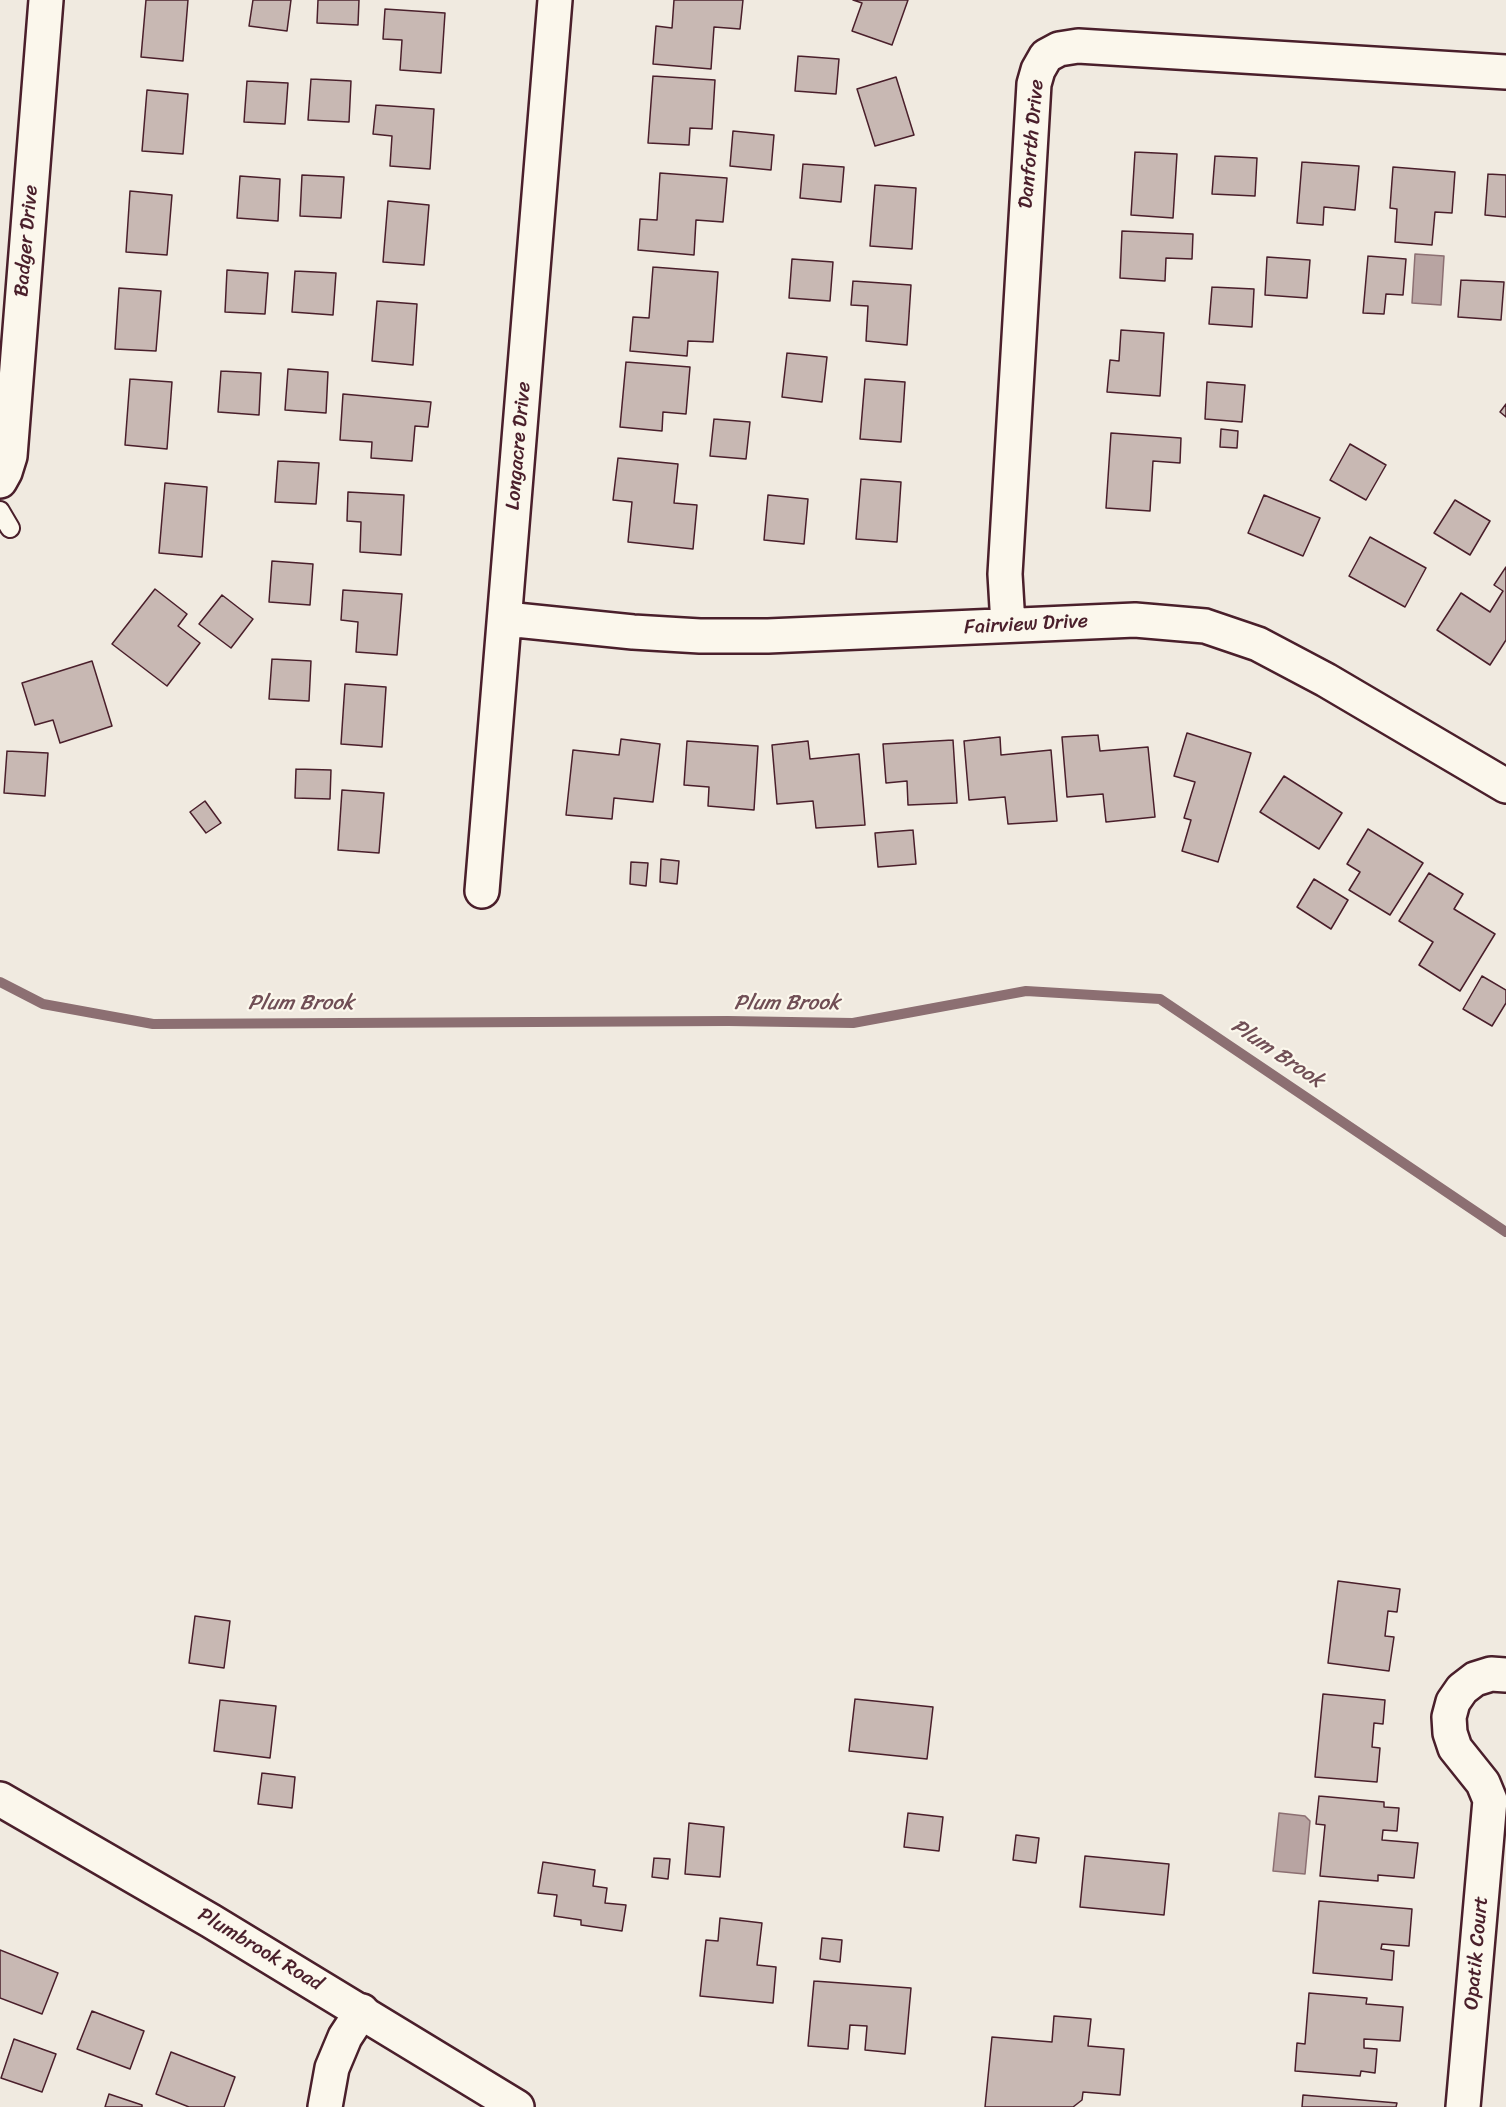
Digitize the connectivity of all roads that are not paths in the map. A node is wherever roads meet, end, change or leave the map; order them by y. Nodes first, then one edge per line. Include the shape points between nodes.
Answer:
1 (46, 0) edge
2 (555, 0) edge
3 (1506, 72) edge
4 (0, 481) edge
5 (0, 511) edge
6 (10, 528) dead end
7 (506, 619) junction
8 (1008, 626) junction
9 (1506, 786) edge
10 (482, 891) dead end
11 (1506, 1674) edge
12 (1465, 1760) junction
13 (1506, 1772) edge
14 (1498, 1790) edge
15 (0, 1799) edge
16 (362, 2011) junction
17 (325, 2107) edge
18 (517, 2107) edge
19 (1463, 2107) edge

1 - 4 street, Badger Drive via 10,456
2 - 7 street, Longacre Drive
3 - 8 street, Danforth Drive via 1078,46 1046,56 1034,84 1005,574
5 - 6 lane
7 - 8 street, Fairview Drive via 700,636
7 - 10 street, Longacre Drive
8 - 9 street, Fairview Drive via 1135,620 1205,626 1258,644 1297,664
11 - 12 street, Opatik Court via 1475,1679 1454,1702 1449,1717 1450,1733
12 - 13 street via 1479,1769
12 - 14 street, Opatik Court via 1483,1783
14 - 19 street, Opatik Court
15 - 16 street, Plumbrook Road
16 - 17 street via 332,2068
16 - 18 street, Plumbrook Road

